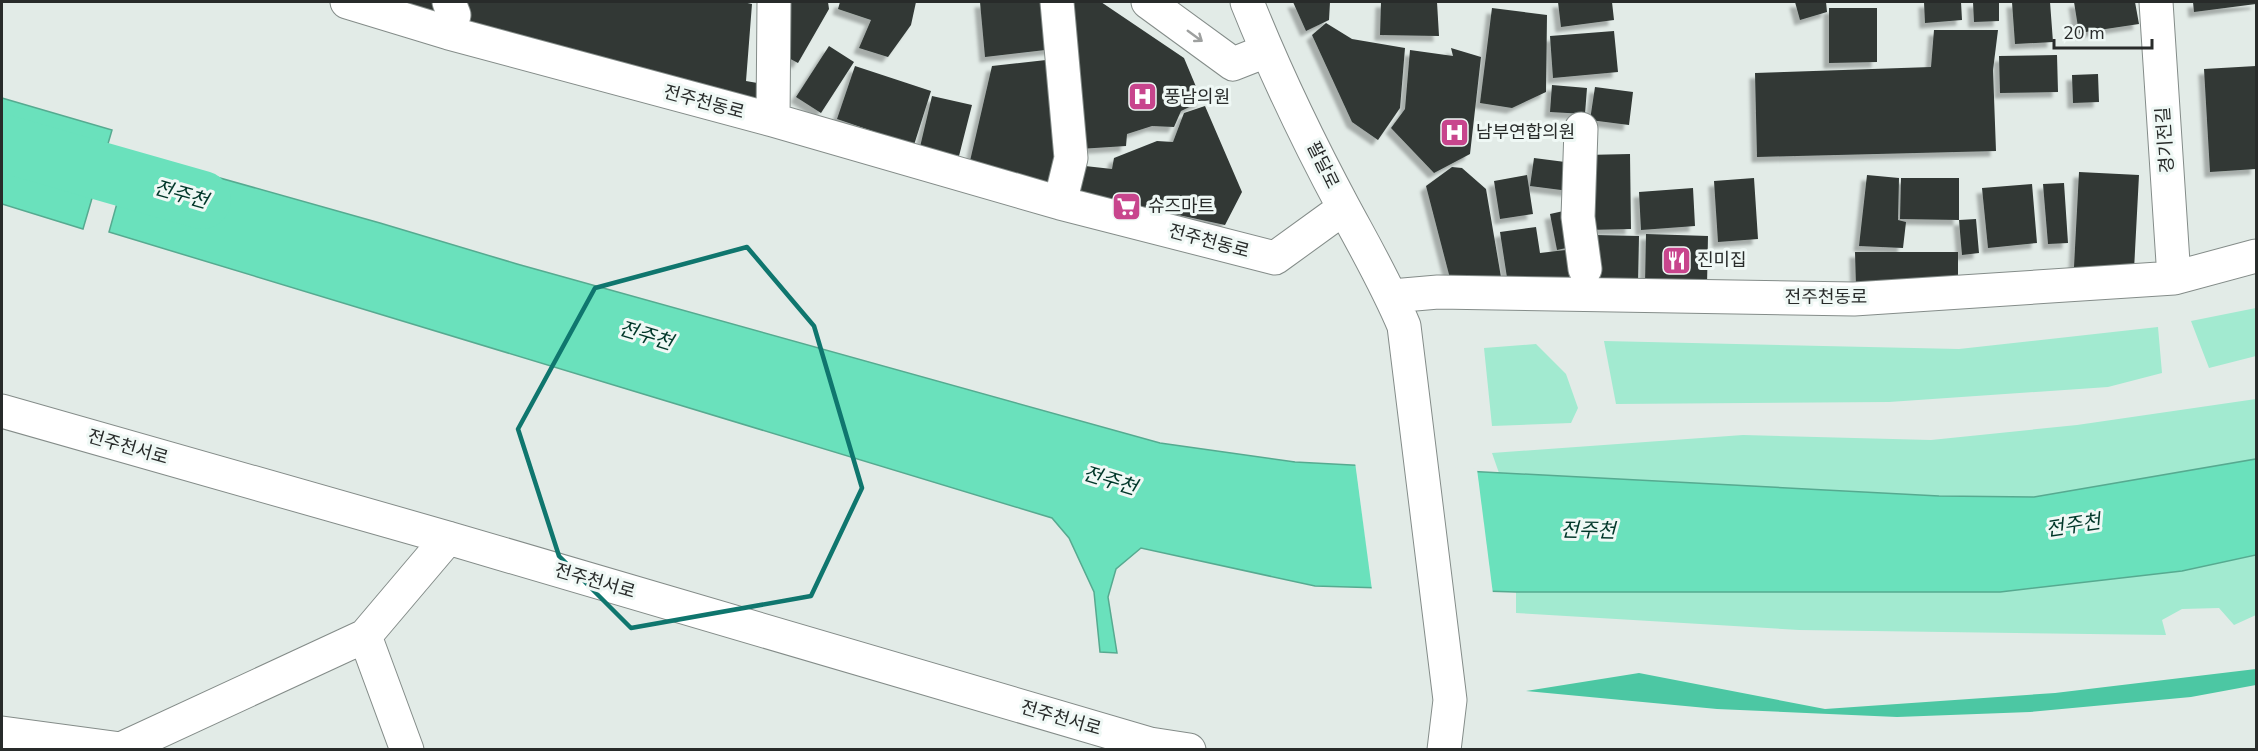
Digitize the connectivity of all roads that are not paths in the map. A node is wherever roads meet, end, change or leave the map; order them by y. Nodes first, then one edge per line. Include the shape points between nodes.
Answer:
1 (347, 2) edge
2 (774, 2) edge
3 (1057, 2) edge
4 (1148, 2) edge
5 (1247, 2) edge
6 (2156, 2) edge
7 (449, 17) edge
8 (1266, 51) junction
9 (772, 120) junction
10 (1581, 129) dead end
11 (1060, 203) junction
12 (1344, 208) junction
13 (2256, 256) edge
14 (1585, 269) dead end
15 (2174, 278) junction
16 (1392, 296) junction
17 (2, 411) edge
18 (448, 538) junction
19 (365, 636) junction
20 (2, 733) edge
21 (1150, 747) edge
22 (407, 750) edge
23 (1189, 750) edge
24 (1444, 750) edge

1 - 7 street, 전주천동로
2 - 9 street
3 - 11 street via 1071,158
4 -> 8 street via 1233,64
5 - 8 street, 팔달로
6 - 15 street, 경기전길
7 - 9 street, 전주천동로
8 - 12 street, 팔달로
9 - 11 street, 전주천동로
10 - 14 street via 1578,217
11 - 12 street, 전주천동로 via 1275,258
12 - 16 street, 팔달로
13 - 15 street, 전주천동로
15 - 16 street, 전주천동로 via 1854,299 1438,292
16 - 24 street, 팔달로 via 1404,326 1450,700
17 - 18 street, 전주천서로
18 - 19 street
18 - 21 street, 전주천서로
19 - 20 street via 121,749
19 - 22 street
21 - 23 street, 전주천서로

